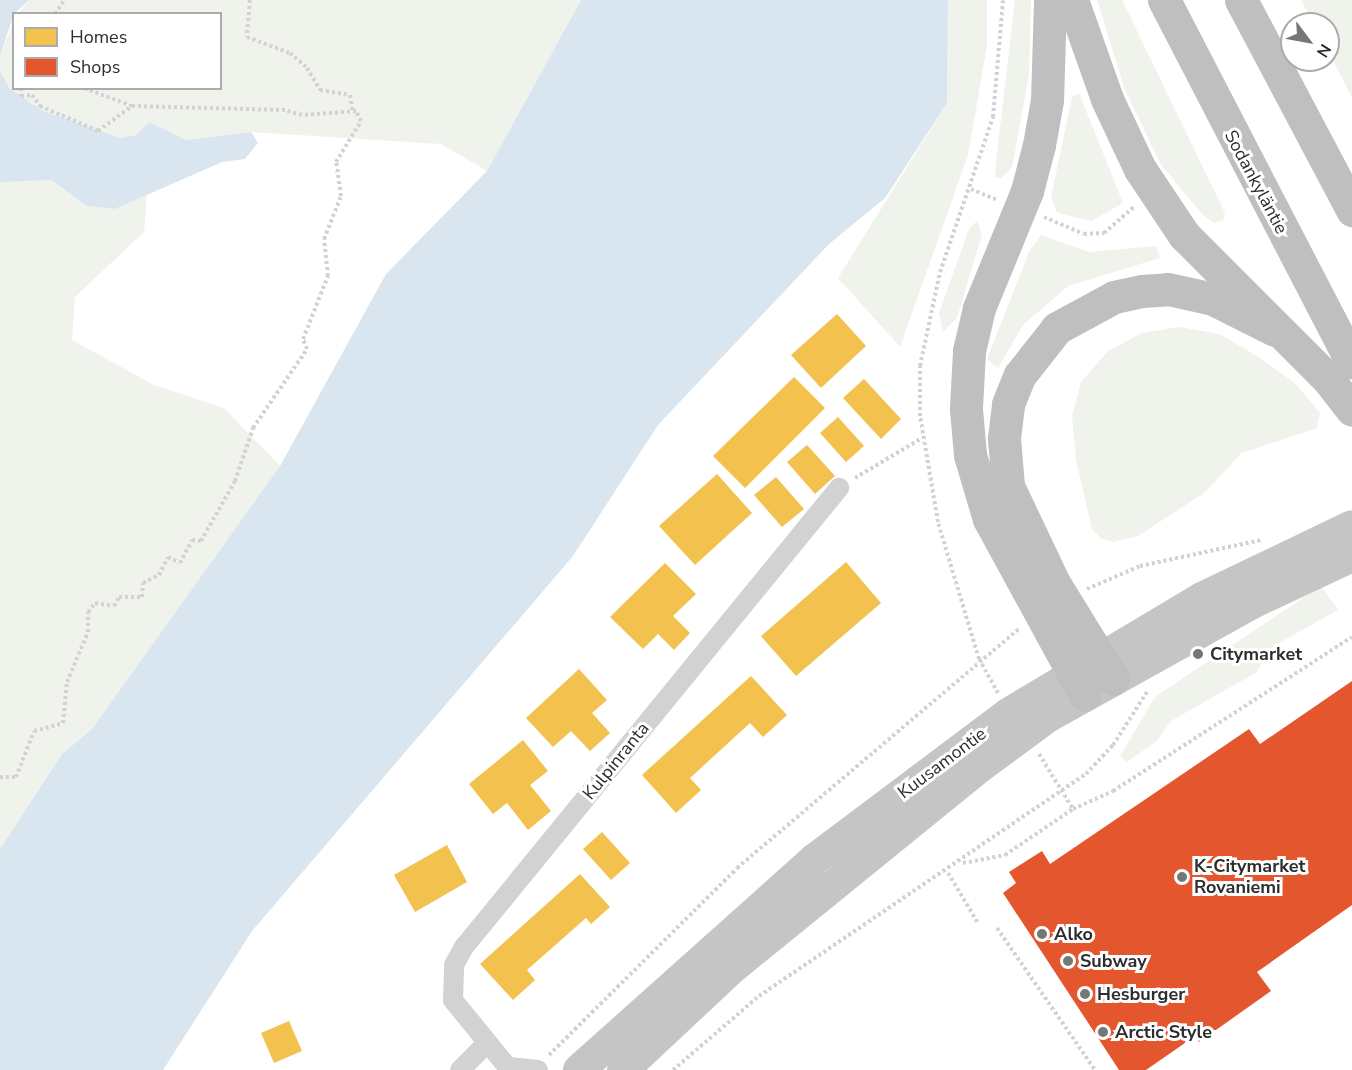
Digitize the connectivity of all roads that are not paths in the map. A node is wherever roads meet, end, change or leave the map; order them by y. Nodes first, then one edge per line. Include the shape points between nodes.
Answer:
1 (1050, 0) edge
2 (1072, 0) edge
3 (1164, 0) edge
4 (1241, 0) edge
5 (1352, 210) edge
6 (1275, 330) junction
7 (1352, 362) edge
8 (1352, 410) edge
9 (838, 488) road end
10 (1345, 544) edge
11 (1093, 675) junction
12 (486, 1044) junction
13 (541, 1065) edge
14 (509, 1069) edge
15 (460, 1070) edge
16 (579, 1070) edge
17 (622, 1070) edge

1 - 11 highway via 1047,100 1039,145 1027,191 979,308 969,351 966,409 970,455 989,519
2 - 6 highway via 1107,99 1140,169 1184,235
3 - 7 highway, Sodankyläntie
4 - 5 highway
6 - 8 highway via 1328,379
6 - 11 highway via 1213,299 1168,289 1142,291 1114,297 1057,328 1020,375 1008,404 1004,438 1008,486
9 - 12 street, Kulpinranta via 464,947 454,965 453,1000
10 - 11 main road, Kuusamontie
11 - 16 main road, Kuusamontie via 1008,714 815,859
11 - 17 main road, Kuusamontie via 732,968
12 - 14 street, Kulpinranta
12 - 15 street
13 - 14 street

